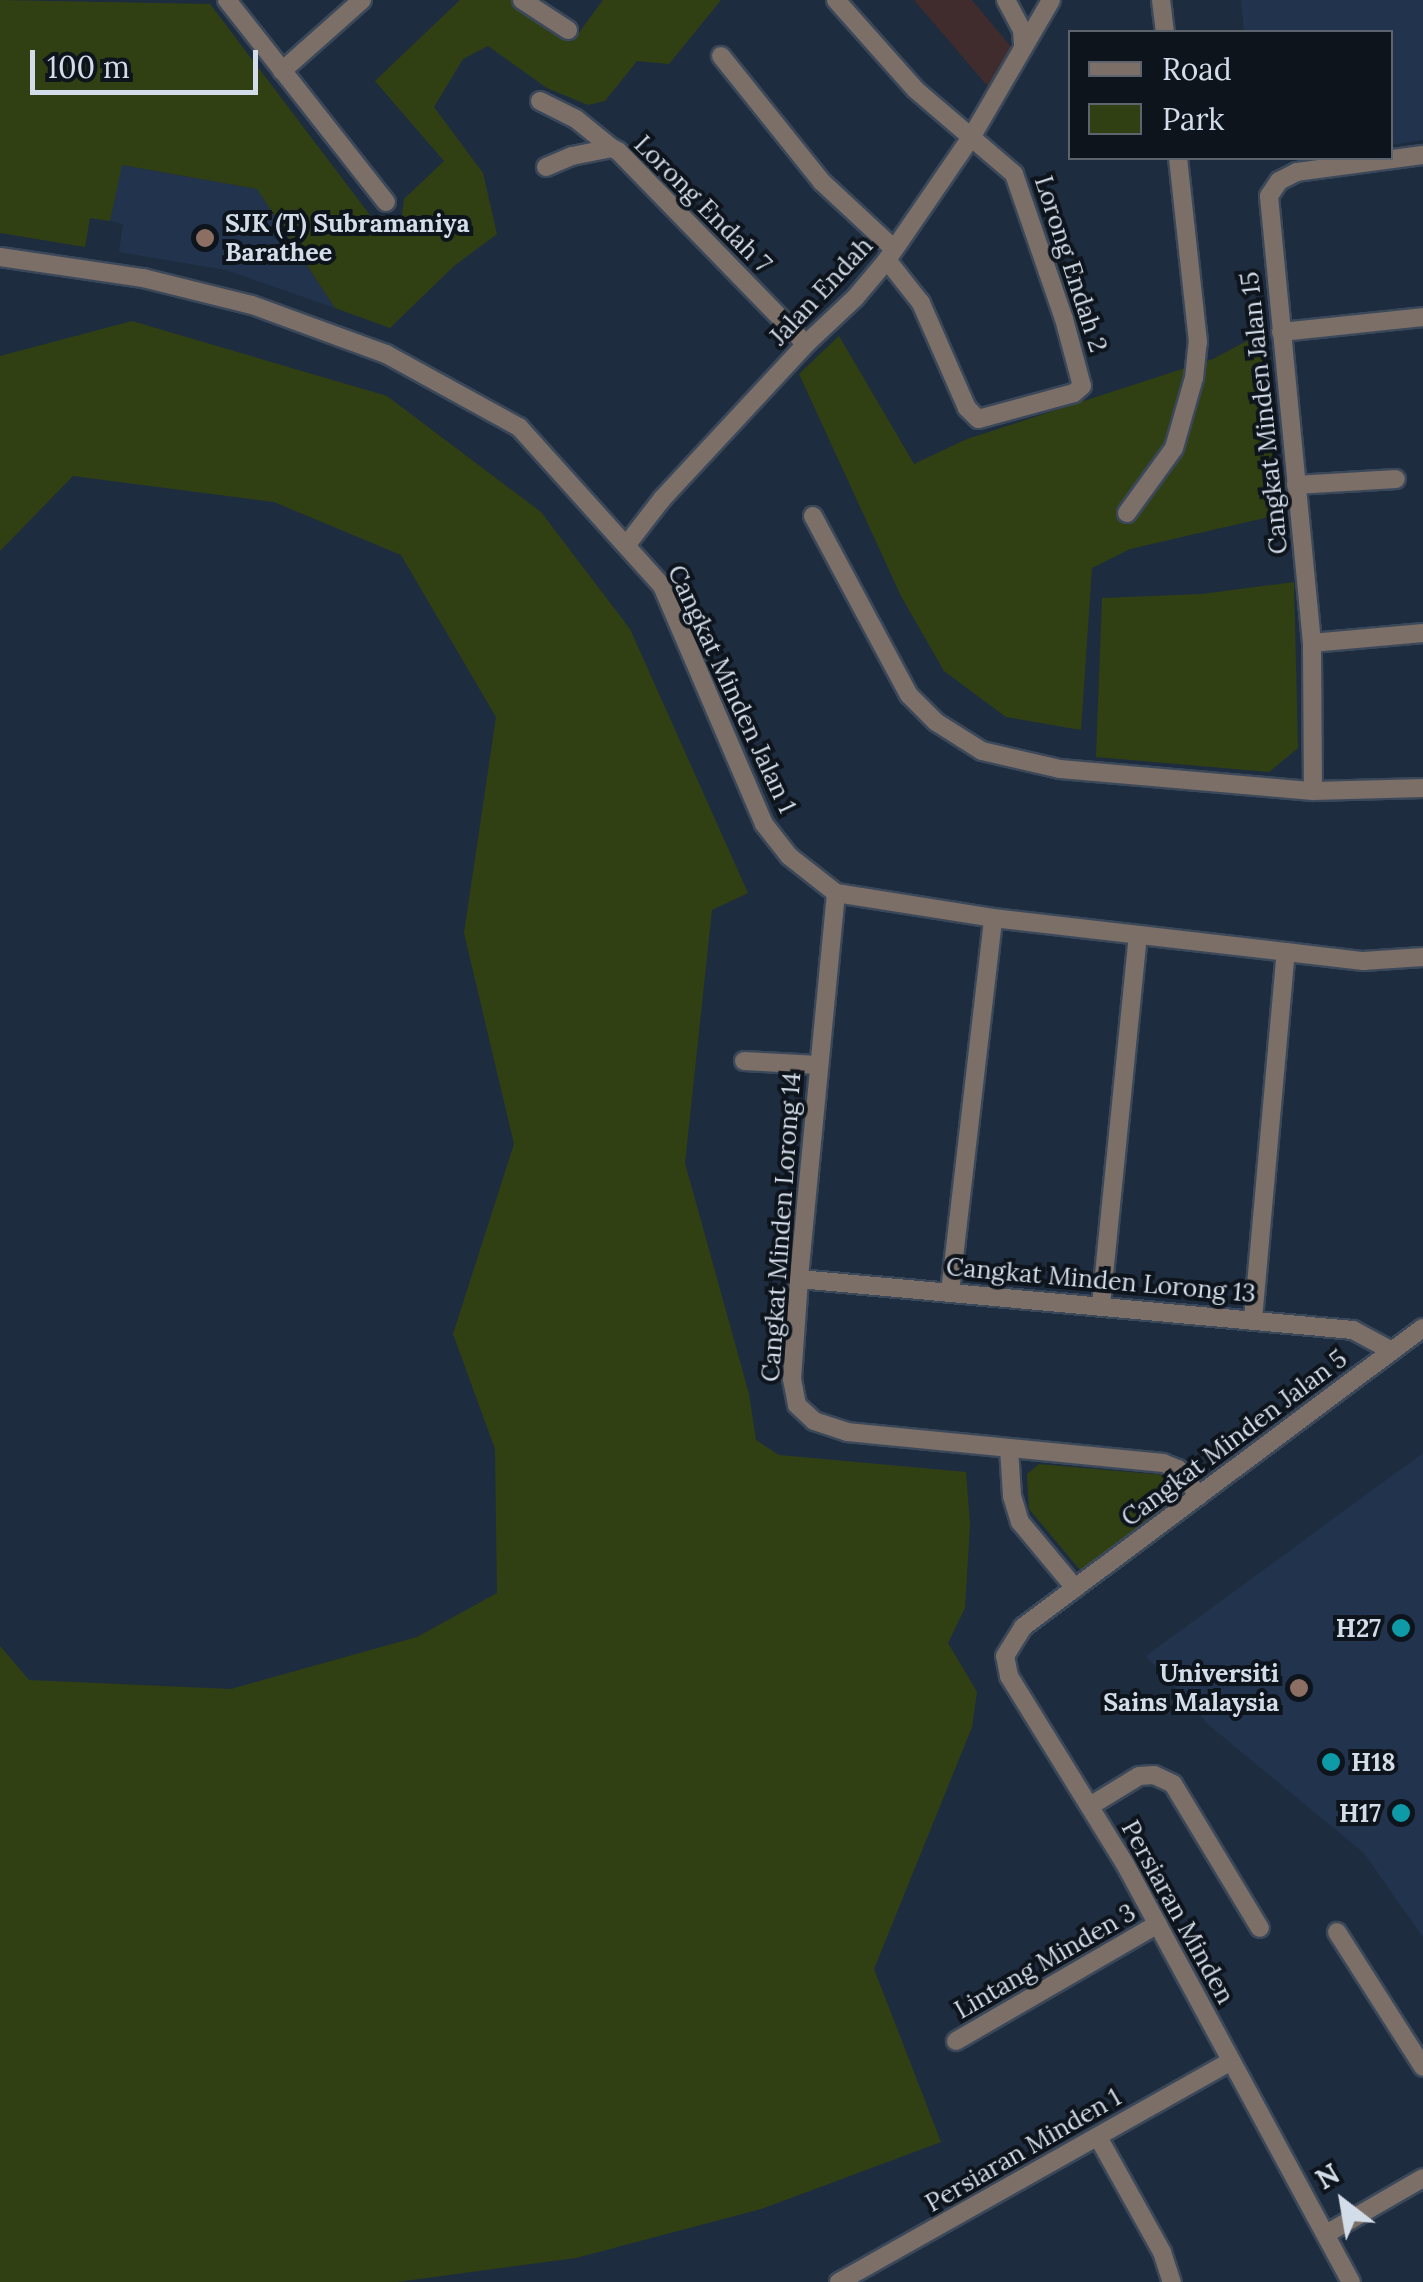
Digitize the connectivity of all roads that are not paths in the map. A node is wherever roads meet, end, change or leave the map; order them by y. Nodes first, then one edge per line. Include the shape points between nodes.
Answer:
1 (227, 0) edge
2 (362, 0) edge
3 (522, 0) edge
4 (836, 0) edge
5 (1161, 0) edge
6 (1009, 3) edge
7 (1047, 4) edge
8 (568, 30) dead end
9 (1165, 30) edge
10 (1023, 44) junction
11 (721, 56) dead end
12 (282, 72) junction
13 (540, 101) dead end
14 (972, 136) junction
15 (612, 148) junction
16 (1423, 155) edge
17 (1393, 159) edge
18 (1178, 160) edge
19 (1386, 160) edge
20 (546, 167) dead end
21 (386, 202) dead end
22 (891, 254) junction
23 (0, 257) edge
24 (1423, 317) edge
25 (1281, 332) junction
26 (806, 344) junction
27 (1396, 479) dead end
28 (1296, 485) junction
29 (1127, 514) dead end
30 (812, 516) dead end
31 (628, 542) junction
32 (1423, 633) edge
33 (1312, 644) junction
34 (1423, 788) edge
35 (1314, 791) junction
36 (836, 892) junction
37 (993, 918) junction
38 (1138, 936) junction
39 (1286, 952) junction
40 (1423, 956) edge
41 (744, 1060) dead end
42 (818, 1065) junction
43 (799, 1279) junction
44 (950, 1292) junction
45 (1101, 1305) junction
46 (1253, 1319) junction
47 (1423, 1328) edge
48 (1392, 1351) junction
49 (1009, 1448) junction
50 (1199, 1496) junction
51 (1074, 1588) junction
52 (1090, 1806) junction
53 (1158, 1924) junction
54 (1260, 1928) dead end
55 (1338, 1932) dead end
56 (956, 2042) dead end
57 (1231, 2060) junction
58 (1423, 2067) edge
59 (1098, 2137) junction
60 (1423, 2178) edge
61 (1326, 2234) junction
62 (839, 2282) edge
63 (1172, 2282) edge
64 (1352, 2282) edge

1 - 12 street
2 - 12 street
3 - 8 street
4 - 14 street, Lorong Endah 2 via 926,100
5 - 9 street
6 - 7 street via 1031,12
6 - 10 street
7 - 10 street, Jalan Endah
10 - 14 street, Jalan Endah
11 - 22 street via 822,182
12 - 21 street
13 - 15 street
14 - 22 street, Jalan Endah
14 - 22 street, Lorong Endah 2 via 1014,174 1082,380 1074,393 978,419
15 - 20 street, Lorong Endah 7
15 - 26 street, Lorong Endah 7
16 - 17 street, Cangkat Minden Jalan 15
18 - 29 street via 1198,342 1194,378 1174,448
19 - 25 street, Cangkat Minden Jalan 15 via 1297,172 1273,187 1268,206
22 - 26 street, Jalan Endah
23 - 31 street, Cangkat Minden Jalan 1 via 143,278 252,305 386,354 519,428
24 - 25 street
25 - 28 street, Cangkat Minden Jalan 15
26 - 31 street, Jalan Endah
27 - 28 street
28 - 33 street, Cangkat Minden Jalan 15
30 - 35 street via 909,694 936,722 982,751 1060,769
31 - 36 street, Cangkat Minden Jalan 1 via 662,586 764,824 789,856
32 - 33 street
33 - 35 street, Cangkat Minden Jalan 15
34 - 35 street
36 - 37 street, Cangkat Minden Jalan 1
36 - 42 street, Cangkat Minden Lorong 14
37 - 38 street, Cangkat Minden Jalan 1
37 - 44 street
38 - 39 street, Cangkat Minden Jalan 1
38 - 45 street
39 - 40 street, Cangkat Minden Jalan 1 via 1363,960
39 - 46 street
41 - 42 street
42 - 43 street, Cangkat Minden Lorong 14
43 - 44 street, Cangkat Minden Lorong 13
43 - 49 street, Cangkat Minden Lorong 14 via 792,1379 805,1414 847,1432
44 - 45 street, Cangkat Minden Lorong 13
45 - 46 street, Cangkat Minden Lorong 13
46 - 48 street, Cangkat Minden Lorong 13 via 1353,1330
47 - 48 street, Cangkat Minden Jalan 5
48 - 50 street, Cangkat Minden Jalan 5
49 - 50 street, Cangkat Minden Lorong 14 via 1163,1463 1178,1469
49 - 51 street via 1020,1522
50 - 51 street, Cangkat Minden Jalan 5
51 - 52 street, Persiaran Minden via 1015,1634 1005,1662
52 - 53 street, Persiaran Minden
52 - 54 street via 1138,1776 1173,1784
53 - 56 street, Lintang Minden 3
53 - 57 street, Persiaran Minden
55 - 58 street
57 - 59 street, Persiaran Minden 1
57 - 61 street, Persiaran Minden
59 - 62 street, Persiaran Minden 1
59 - 63 street
60 - 61 street
61 - 64 street, Persiaran Minden

